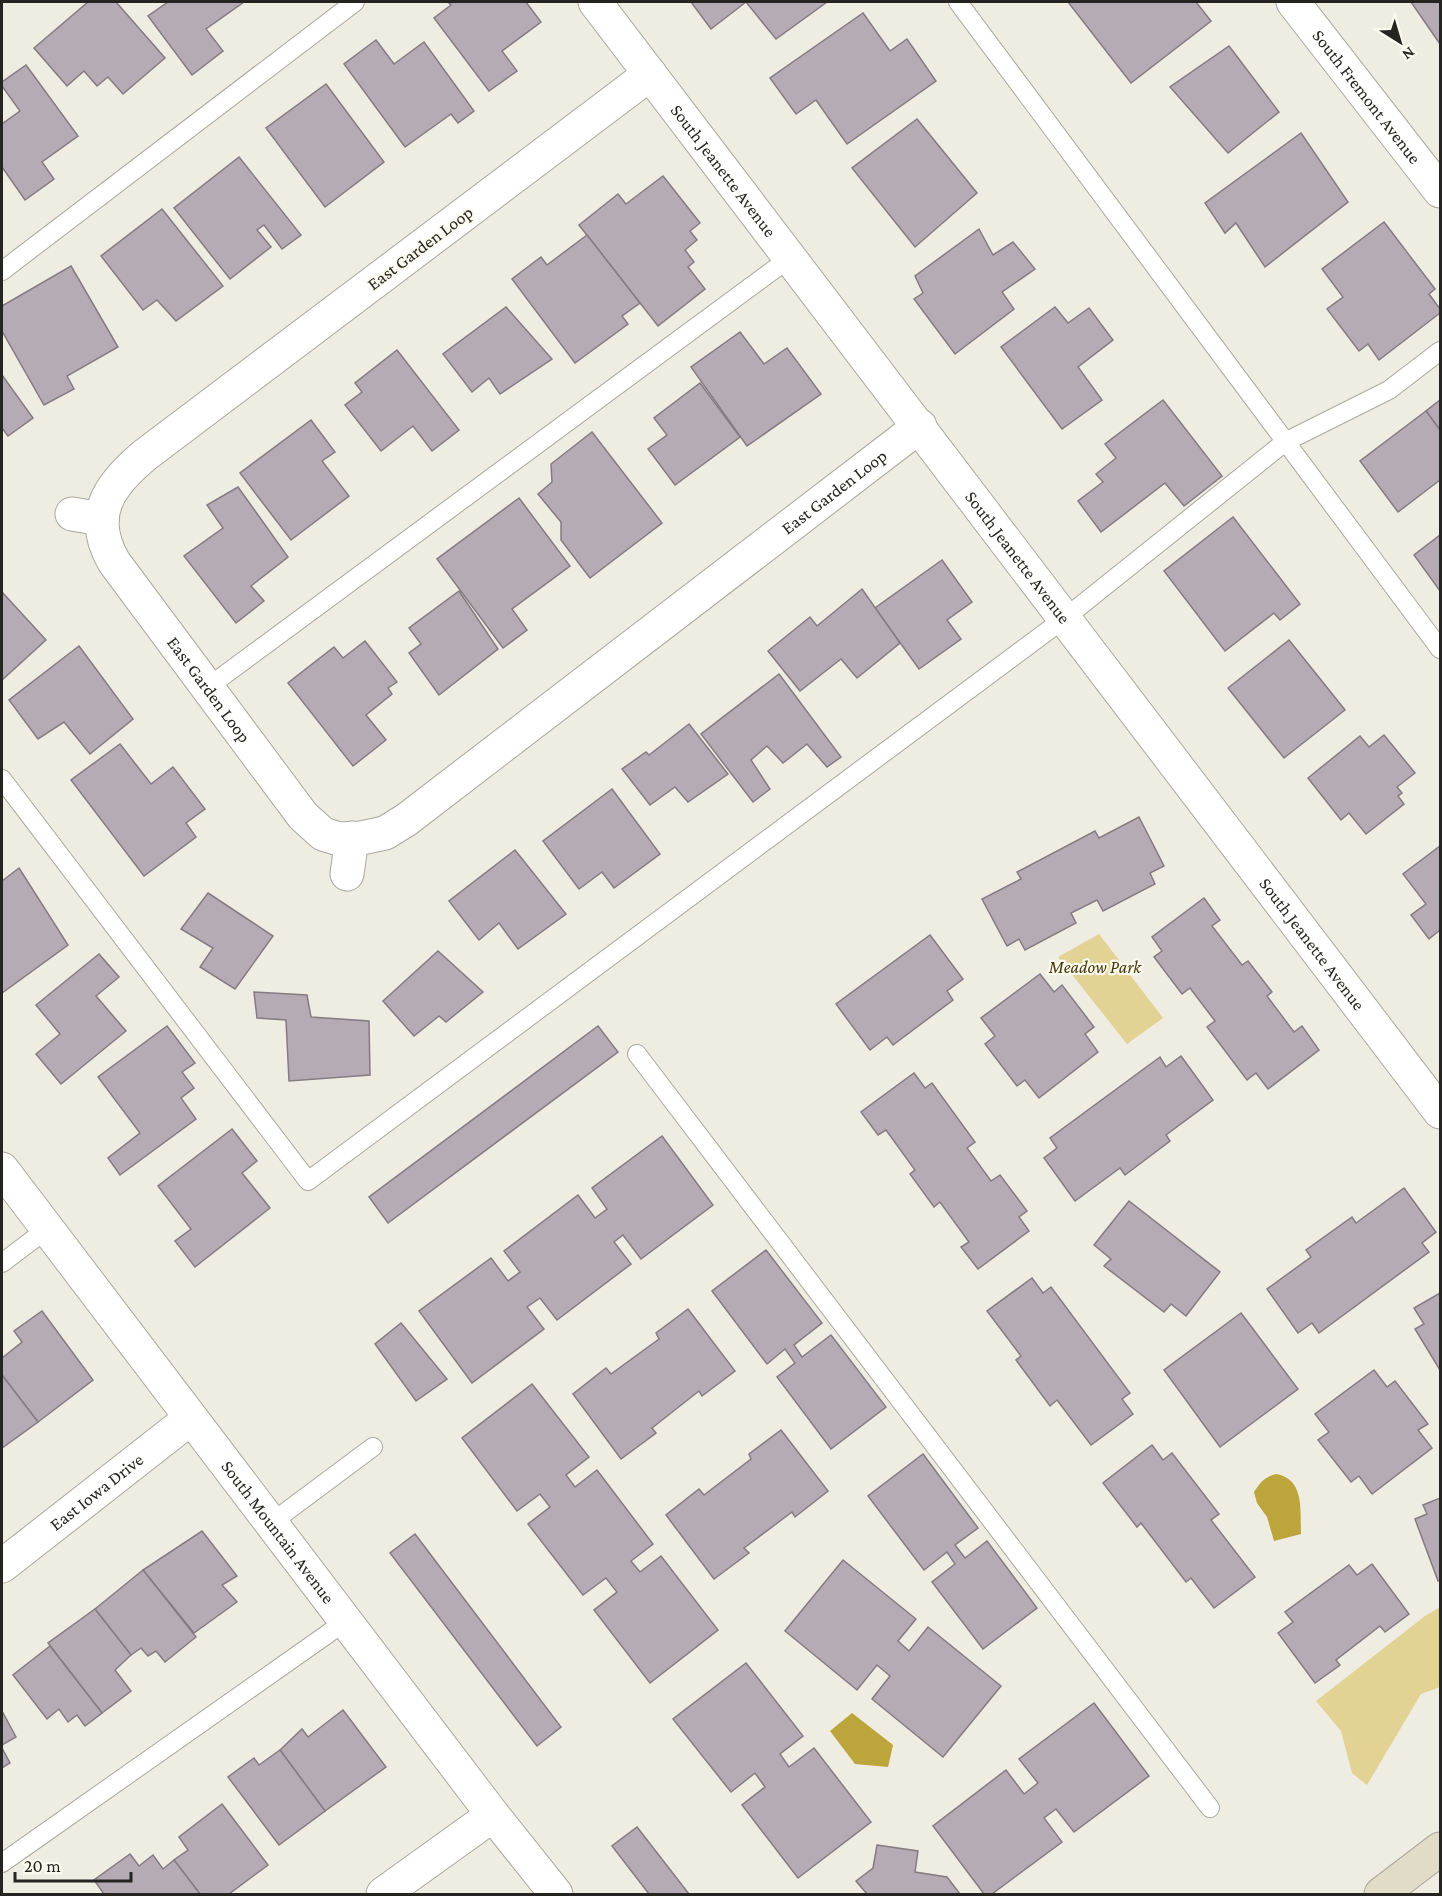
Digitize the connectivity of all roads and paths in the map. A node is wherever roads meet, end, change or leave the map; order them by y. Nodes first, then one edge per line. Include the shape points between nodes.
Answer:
1 (355, 2) edge
2 (595, 2) edge
3 (957, 2) edge
4 (1293, 2) edge
5 (650, 74) junction
6 (1440, 191) edge
7 (791, 258) junction
8 (2, 271) edge
9 (1440, 351) edge
10 (920, 426) junction
11 (1285, 442) junction
12 (1065, 618) junction
13 (1440, 649) edge
14 (208, 687) junction
15 (2, 779) edge
16 (352, 838) junction
17 (347, 874) dead end
18 (637, 1054) dead end
19 (1440, 1112) edge
20 (2, 1169) edge
21 (46, 1229) junction
22 (2, 1263) edge
23 (191, 1418) junction
24 (373, 1447) dead end
25 (271, 1523) junction
26 (2, 1566) edge
27 (346, 1621) junction
28 (1210, 1808) dead end
29 (493, 1815) junction
30 (1440, 1850) edge
31 (2, 1863) edge
32 (383, 1894) edge
33 (556, 1894) edge
34 (1381, 1894) edge

1 - 8 lane
2 - 5 street, South Jeanette Avenue
3 - 11 lane
4 - 6 street, South Fremont Avenue
5 - 7 street, South Jeanette Avenue
5 - 14 street, East Garden Loop via 145,455 114,486 102,512 87,516 101,531 114,562
7 - 10 street, South Jeanette Avenue
7 - 14 lane
9 - 11 lane via 1389,390
10 - 12 street, South Jeanette Avenue
10 - 16 street, East Garden Loop via 405,820 385,833
11 - 12 lane
11 - 13 lane
12 - 15 lane via 308,1181
12 - 19 street, South Jeanette Avenue
14 - 16 street, East Garden Loop via 303,816 323,834
16 - 17 street
18 - 28 lane
20 - 21 street, South Mountain Avenue
21 - 22 lane
21 - 23 street, South Mountain Avenue
23 - 25 street, South Mountain Avenue
23 - 26 street, East Iowa Drive
24 - 25 lane
25 - 27 street, South Mountain Avenue
27 - 29 street, South Mountain Avenue
27 - 31 lane
29 - 32 street
29 - 33 street, South Mountain Avenue
30 - 34 main road

